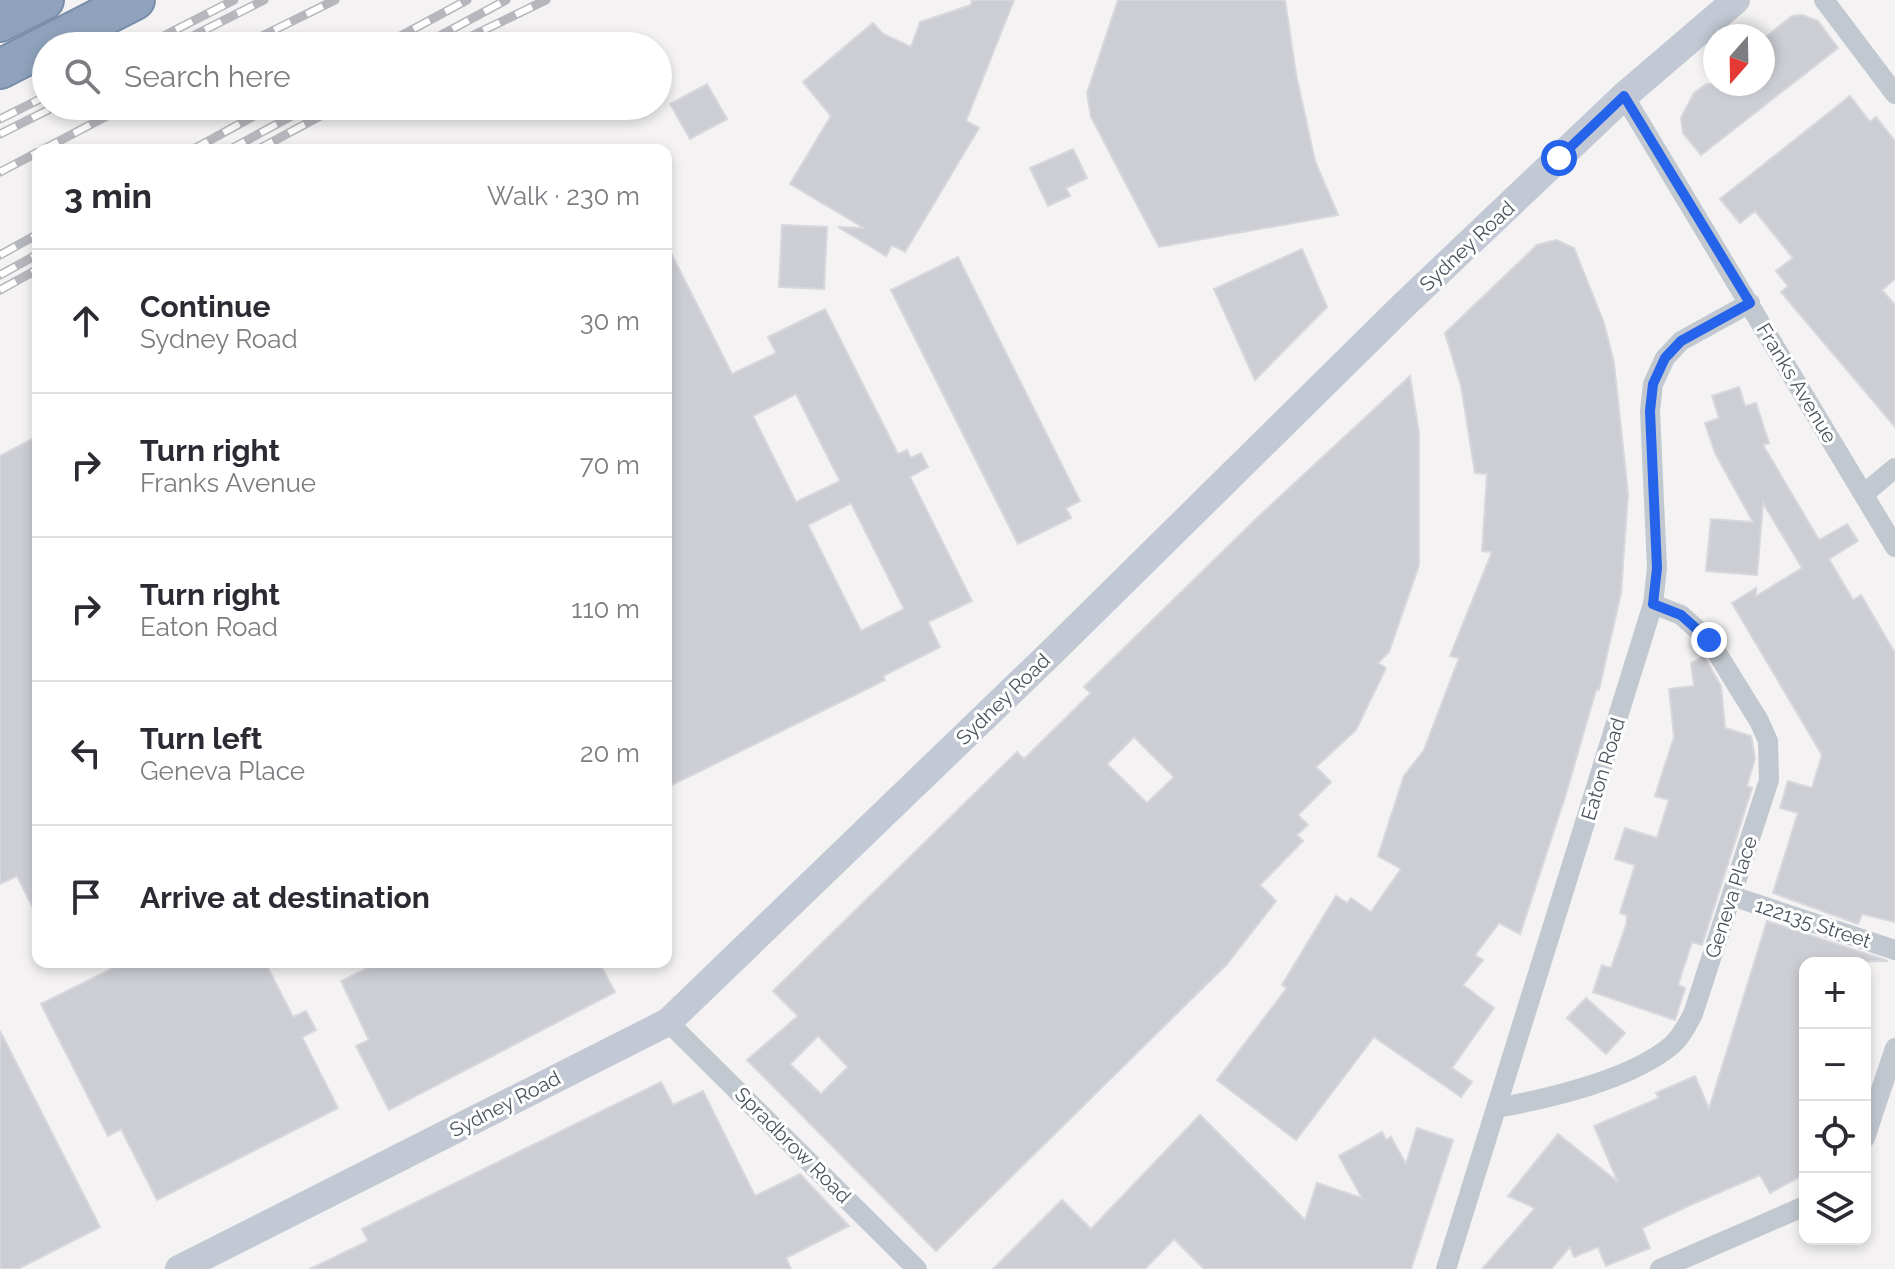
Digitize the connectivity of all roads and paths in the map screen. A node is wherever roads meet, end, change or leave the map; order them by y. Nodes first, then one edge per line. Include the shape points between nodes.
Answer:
1 (44, 0) edge
2 (135, 0) edge
3 (1736, 0) edge
4 (1824, 0) edge
5 (0, 22) edge
6 (72, 32) edge
7 (32, 53) edge
8 (0, 69) edge
9 (1895, 94) edge
10 (1624, 96) junction
11 (1750, 303) junction
12 (1895, 468) edge
13 (1864, 494) junction
14 (1895, 547) edge
15 (1653, 604) junction
16 (1732, 896) junction
17 (1895, 950) edge
18 (668, 1022) junction
19 (1895, 1048) edge
20 (1497, 1108) junction
21 (1871, 1120) edge
22 (1799, 1209) edge
23 (179, 1269) edge
24 (917, 1269) edge
25 (1446, 1269) edge
26 (1660, 1269) edge

1 - 5 highway
2 - 6 highway
3 - 10 main road, Sydney Road
4 - 9 street
7 - 8 highway
10 - 11 street, Franks Avenue
10 - 18 main road, Sydney Road
11 - 13 street, Franks Avenue
11 - 15 street, Eaton Road via 1681,341 1665,358 1653,384
12 - 13 street
13 - 14 street, Franks Avenue
15 - 16 street, Geneva Place via 1681,615 1709,640 1768,741 1769,780
15 - 20 street, Eaton Road
16 - 17 street, 122135 Street
16 - 20 street, Geneva Place via 1693,1014 1675,1043 1641,1064 1572,1090
18 - 23 main road, Sydney Road
18 - 24 street, Spradbrow Road
19 - 21 street
20 - 25 street, Eaton Road
22 - 26 street

